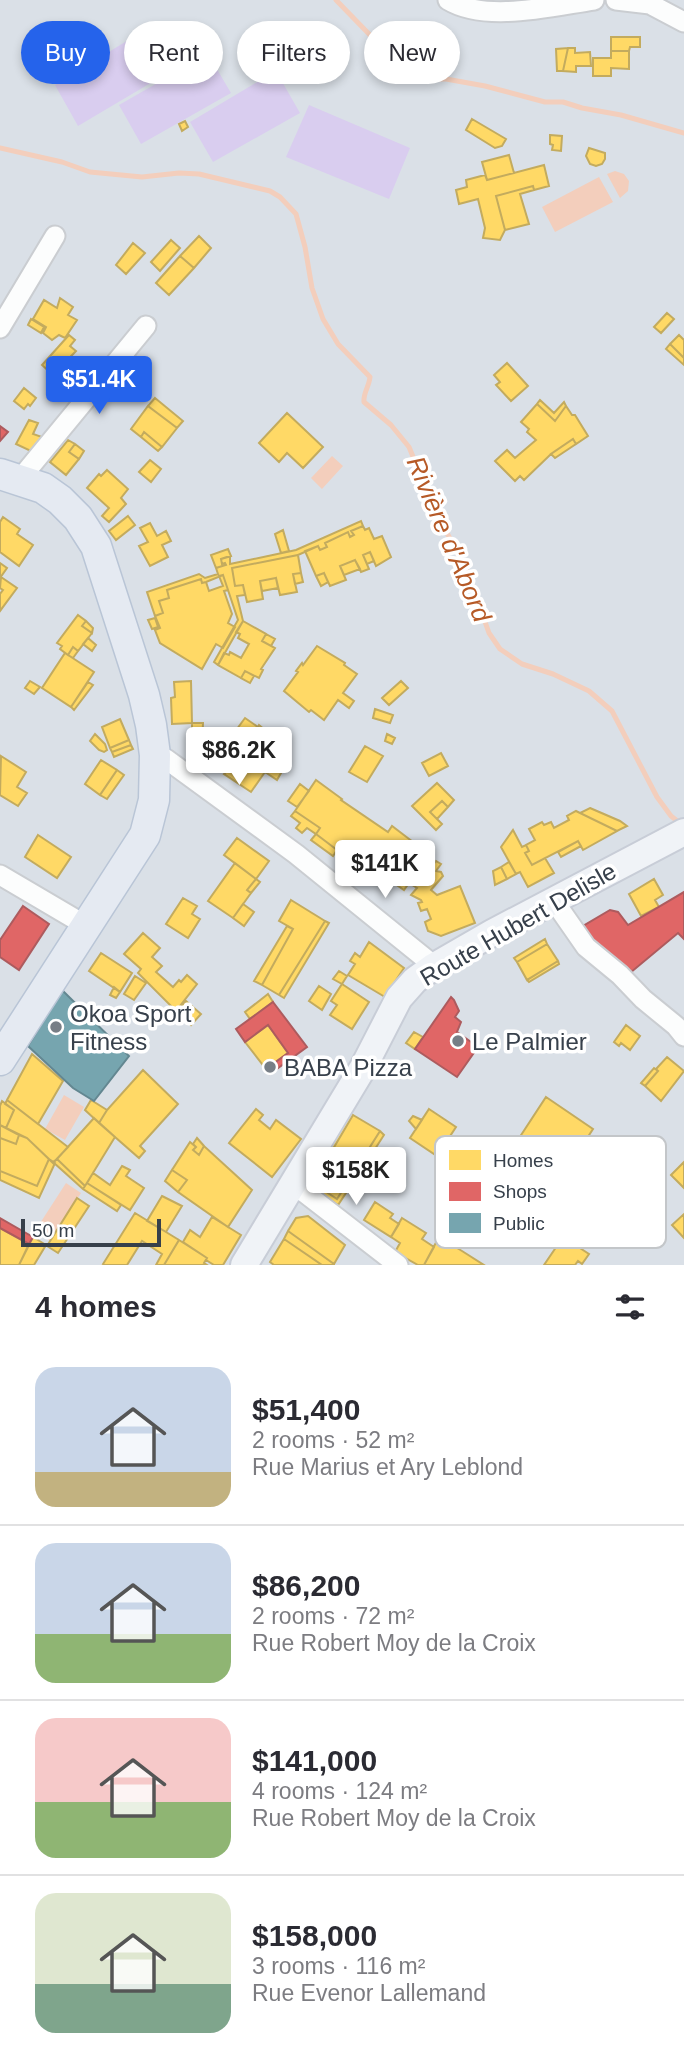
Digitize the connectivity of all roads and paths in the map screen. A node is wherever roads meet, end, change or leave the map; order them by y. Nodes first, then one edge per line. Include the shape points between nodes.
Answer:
1 (447, 0) edge
2 (594, 0) edge
3 (616, 0) edge
4 (684, 22) edge
5 (55, 236) dead end
6 (146, 326) dead end
7 (0, 328) edge
8 (10, 477) edge
9 (155, 755) junction
10 (684, 832) edge
11 (0, 875) edge
12 (554, 901) junction
13 (85, 925) junction
14 (433, 967) junction
15 (684, 1036) edge
16 (0, 1060) edge
17 (291, 1185) junction
18 (244, 1265) edge
19 (398, 1265) edge

1 - 2 street via 486,11
3 - 4 street via 650,4
5 - 7 street
6 - 8 street
8 - 9 main road via 43,488 60,500 96,546 144,695
9 - 13 main road via 154,800 145,835
9 - 14 street via 296,854
10 - 12 main road, Route Hubert Delisle
11 - 13 street
12 - 14 main road, Route Hubert Delisle
12 - 15 street via 586,947
13 - 16 main road
14 - 17 main road, Route Hubert Delisle via 399,998 364,1066
17 - 18 main road, Route Hubert Delisle
17 - 19 street

